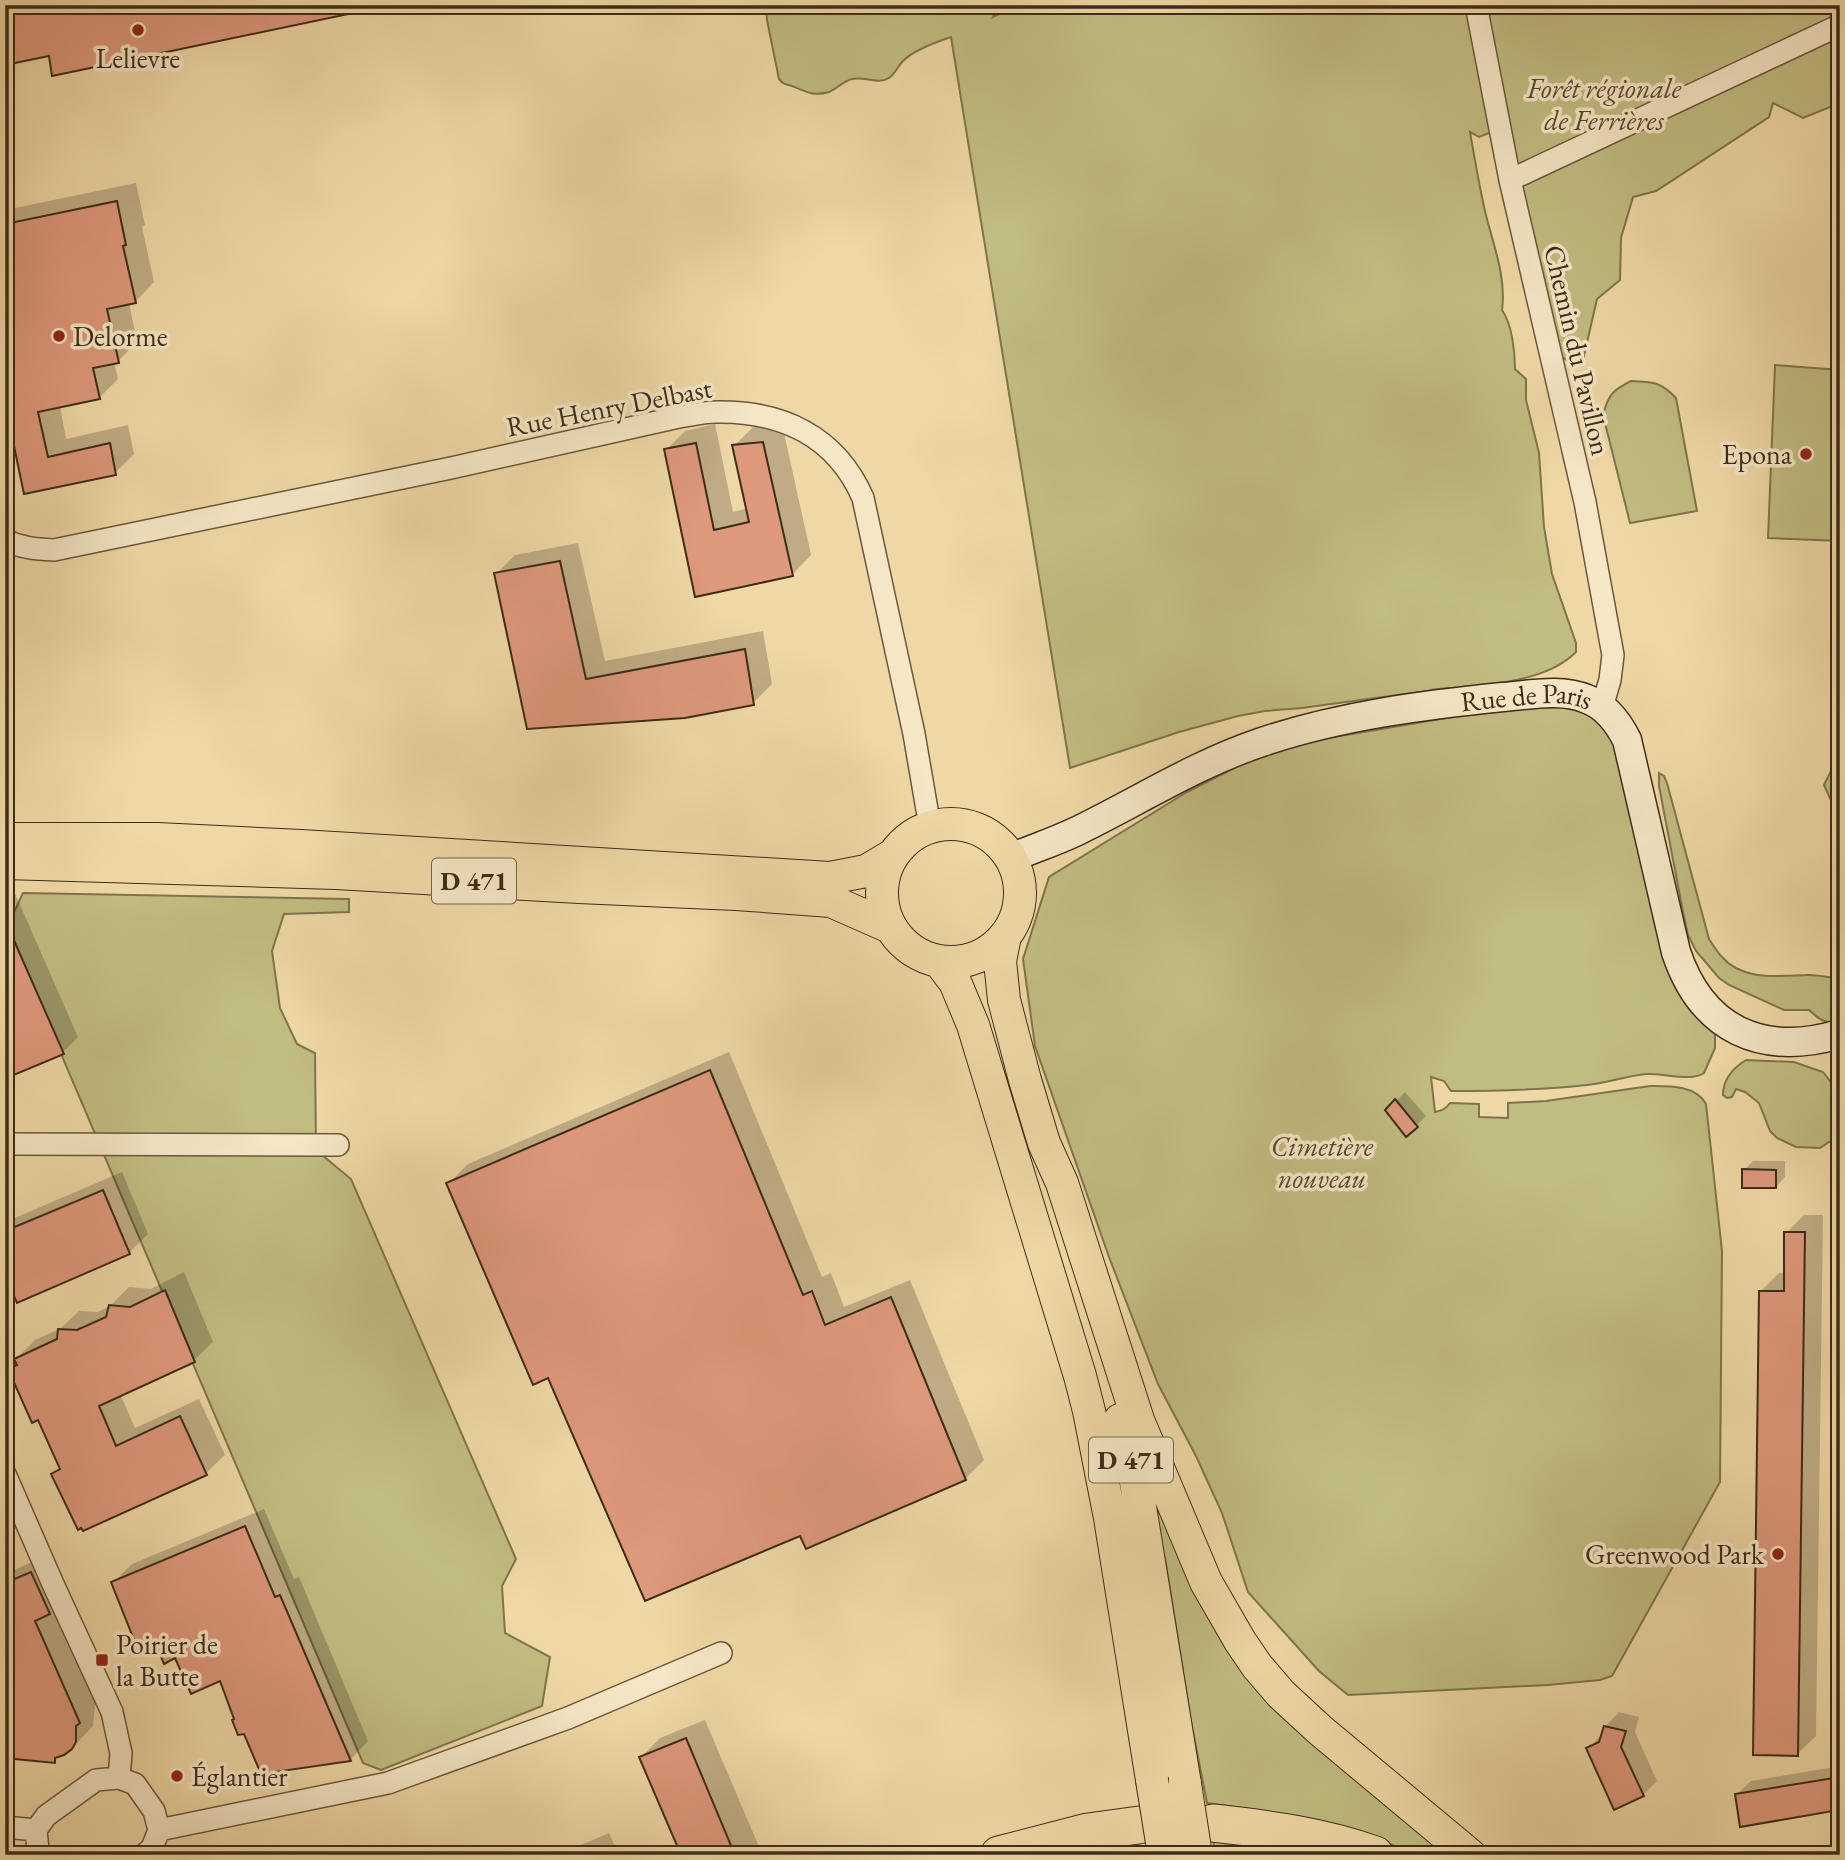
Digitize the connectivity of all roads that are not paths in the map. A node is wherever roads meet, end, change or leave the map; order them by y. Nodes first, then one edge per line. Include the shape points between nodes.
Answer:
1 (1476, 5) edge
2 (1840, 24) edge
3 (1510, 180) junction
4 (5, 540) edge
5 (1602, 707) junction
6 (930, 827) junction
7 (5, 839) edge
8 (894, 855) junction
9 (1011, 858) junction
10 (5, 863) edge
11 (890, 926) junction
12 (1005, 936) junction
13 (939, 961) junction
14 (1840, 1034) edge
15 (1044, 1143) junction
16 (5, 1144) edge
17 (338, 1145) dead end
18 (5, 1474) edge
19 (721, 1653) dead end
20 (118, 1778) junction
21 (1213, 1823) dead end
22 (1139, 1825) dead end
23 (5, 1826) edge
24 (36, 1830) junction
25 (159, 1830) junction
26 (42, 1855) edge
27 (144, 1855) edge
28 (999, 1855) edge
29 (1164, 1855) edge
30 (1196, 1855) edge
31 (1375, 1855) edge
32 (1470, 1855) edge

1 - 3 street, Chemin du Pavillon
2 - 3 street
3 - 5 street, Chemin du Pavillon via 1585,502 1613,655
4 - 6 street, Rue Henry Delbast via 54,550 679,416 743,413 786,423 828,446 856,481 863,498
5 - 9 street, Rue de Paris via 1577,695 1541,694 1360,717 1308,729 1261,742 1192,771 1073,833
5 - 14 street, Rue de Paris via 1627,740 1676,952 1702,1003 1737,1030 1762,1040 1802,1042
6 - 8 main road via 909,838
6 - 9 main road via 976,828
7 - 8 main road, D 471 via 157,839 830,878 866,871
8 - 11 main road via 882,890
9 - 12 main road via 1019,880 1020,904
10 - 11 main road, D 471 via 336,873 736,894 831,901
11 - 13 main road via 911,950
12 - 13 main road via 976,958
12 - 15 main road, D 471 via 1000,961 1004,1000
13 - 29 main road, D 471, bridge via 955,982 972,1025 1080,1376 1108,1506
15 - 30 main road, D 471, bridge via 1051,1183 1135,1476
15 - 32 main road via 1062,1183 1138,1420 1222,1612 1281,1694
16 - 17 street
18 - 20 street via 112,1712 121,1753
19 - 25 street via 568,1718 388,1783
20 - 24 street via 96,1780 46,1816
20 - 25 street via 135,1784 154,1811
21 - 31 highway via 1288,1832
22 - 28 highway via 1088,1832
23 - 24 street
24 - 26 street
25 - 27 street

